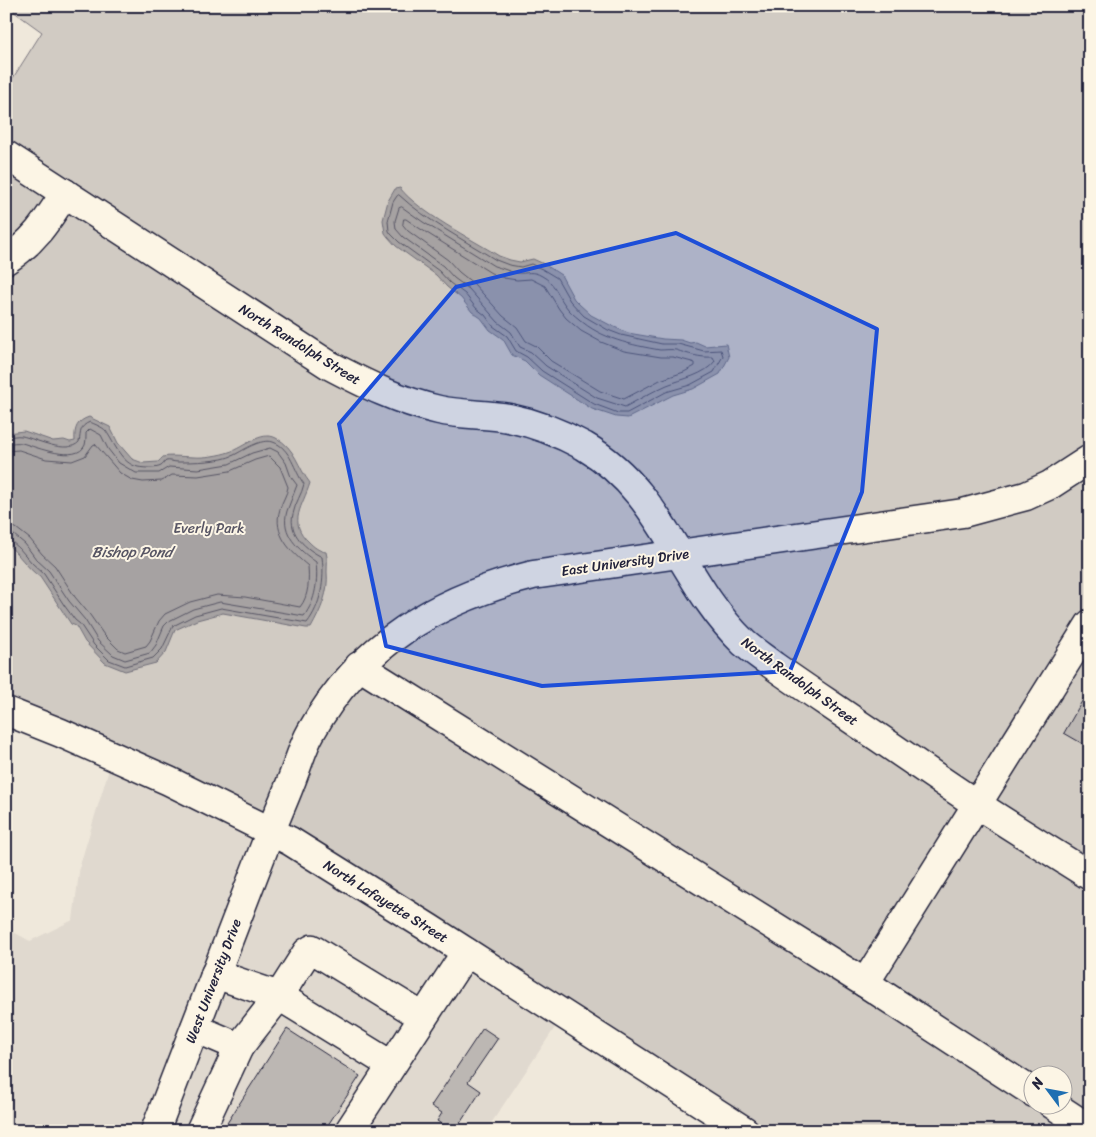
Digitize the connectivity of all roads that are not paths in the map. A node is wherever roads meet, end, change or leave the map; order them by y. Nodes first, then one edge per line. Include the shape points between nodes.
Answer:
1 (6, 155) edge
2 (66, 193) junction
3 (6, 260) edge
4 (1090, 459) edge
5 (680, 553) junction
6 (1090, 624) edge
7 (359, 666) junction
8 (6, 711) edge
9 (978, 804) junction
10 (271, 830) junction
11 (1090, 876) edge
12 (466, 952) junction
13 (215, 974) junction
14 (865, 983) junction
15 (279, 996) junction
16 (423, 1016) junction
17 (194, 1028) junction
18 (239, 1047) junction
19 (391, 1065) junction
20 (1024, 1086) edge
21 (1067, 1114) edge
22 (1090, 1129) edge
23 (155, 1131) edge
24 (200, 1131) edge
25 (349, 1131) edge
26 (745, 1131) edge

1 - 2 main road, North Randolph Street
2 - 3 main road via 42,228 23,249
2 - 5 main road, North Randolph Street via 330,365 372,388 442,411 510,418 584,446 637,489
4 - 5 main road, East University Drive via 1026,496 963,513
5 - 7 main road, East University Drive via 533,575 483,590 413,624
5 - 9 main road, North Randolph Street via 707,600 745,644
6 - 9 main road
7 - 10 main road, East University Drive via 330,700 309,734
7 - 14 main road
8 - 10 main road, North Lafayette Street via 68,736
9 - 11 main road, North Randolph Street
9 - 14 main road
10 - 12 main road, North Lafayette Street
10 - 13 main road, West University Drive
12 - 16 main road
12 - 26 main road, North Lafayette Street
13 - 15 main road
13 - 17 main road, West University Drive
14 - 20 main road
15 - 16 main road via 312,949
15 - 18 main road
15 - 19 main road
16 - 19 main road
17 - 18 main road
17 - 23 main road, West University Drive
18 - 24 main road
19 - 25 main road
21 - 22 main road

